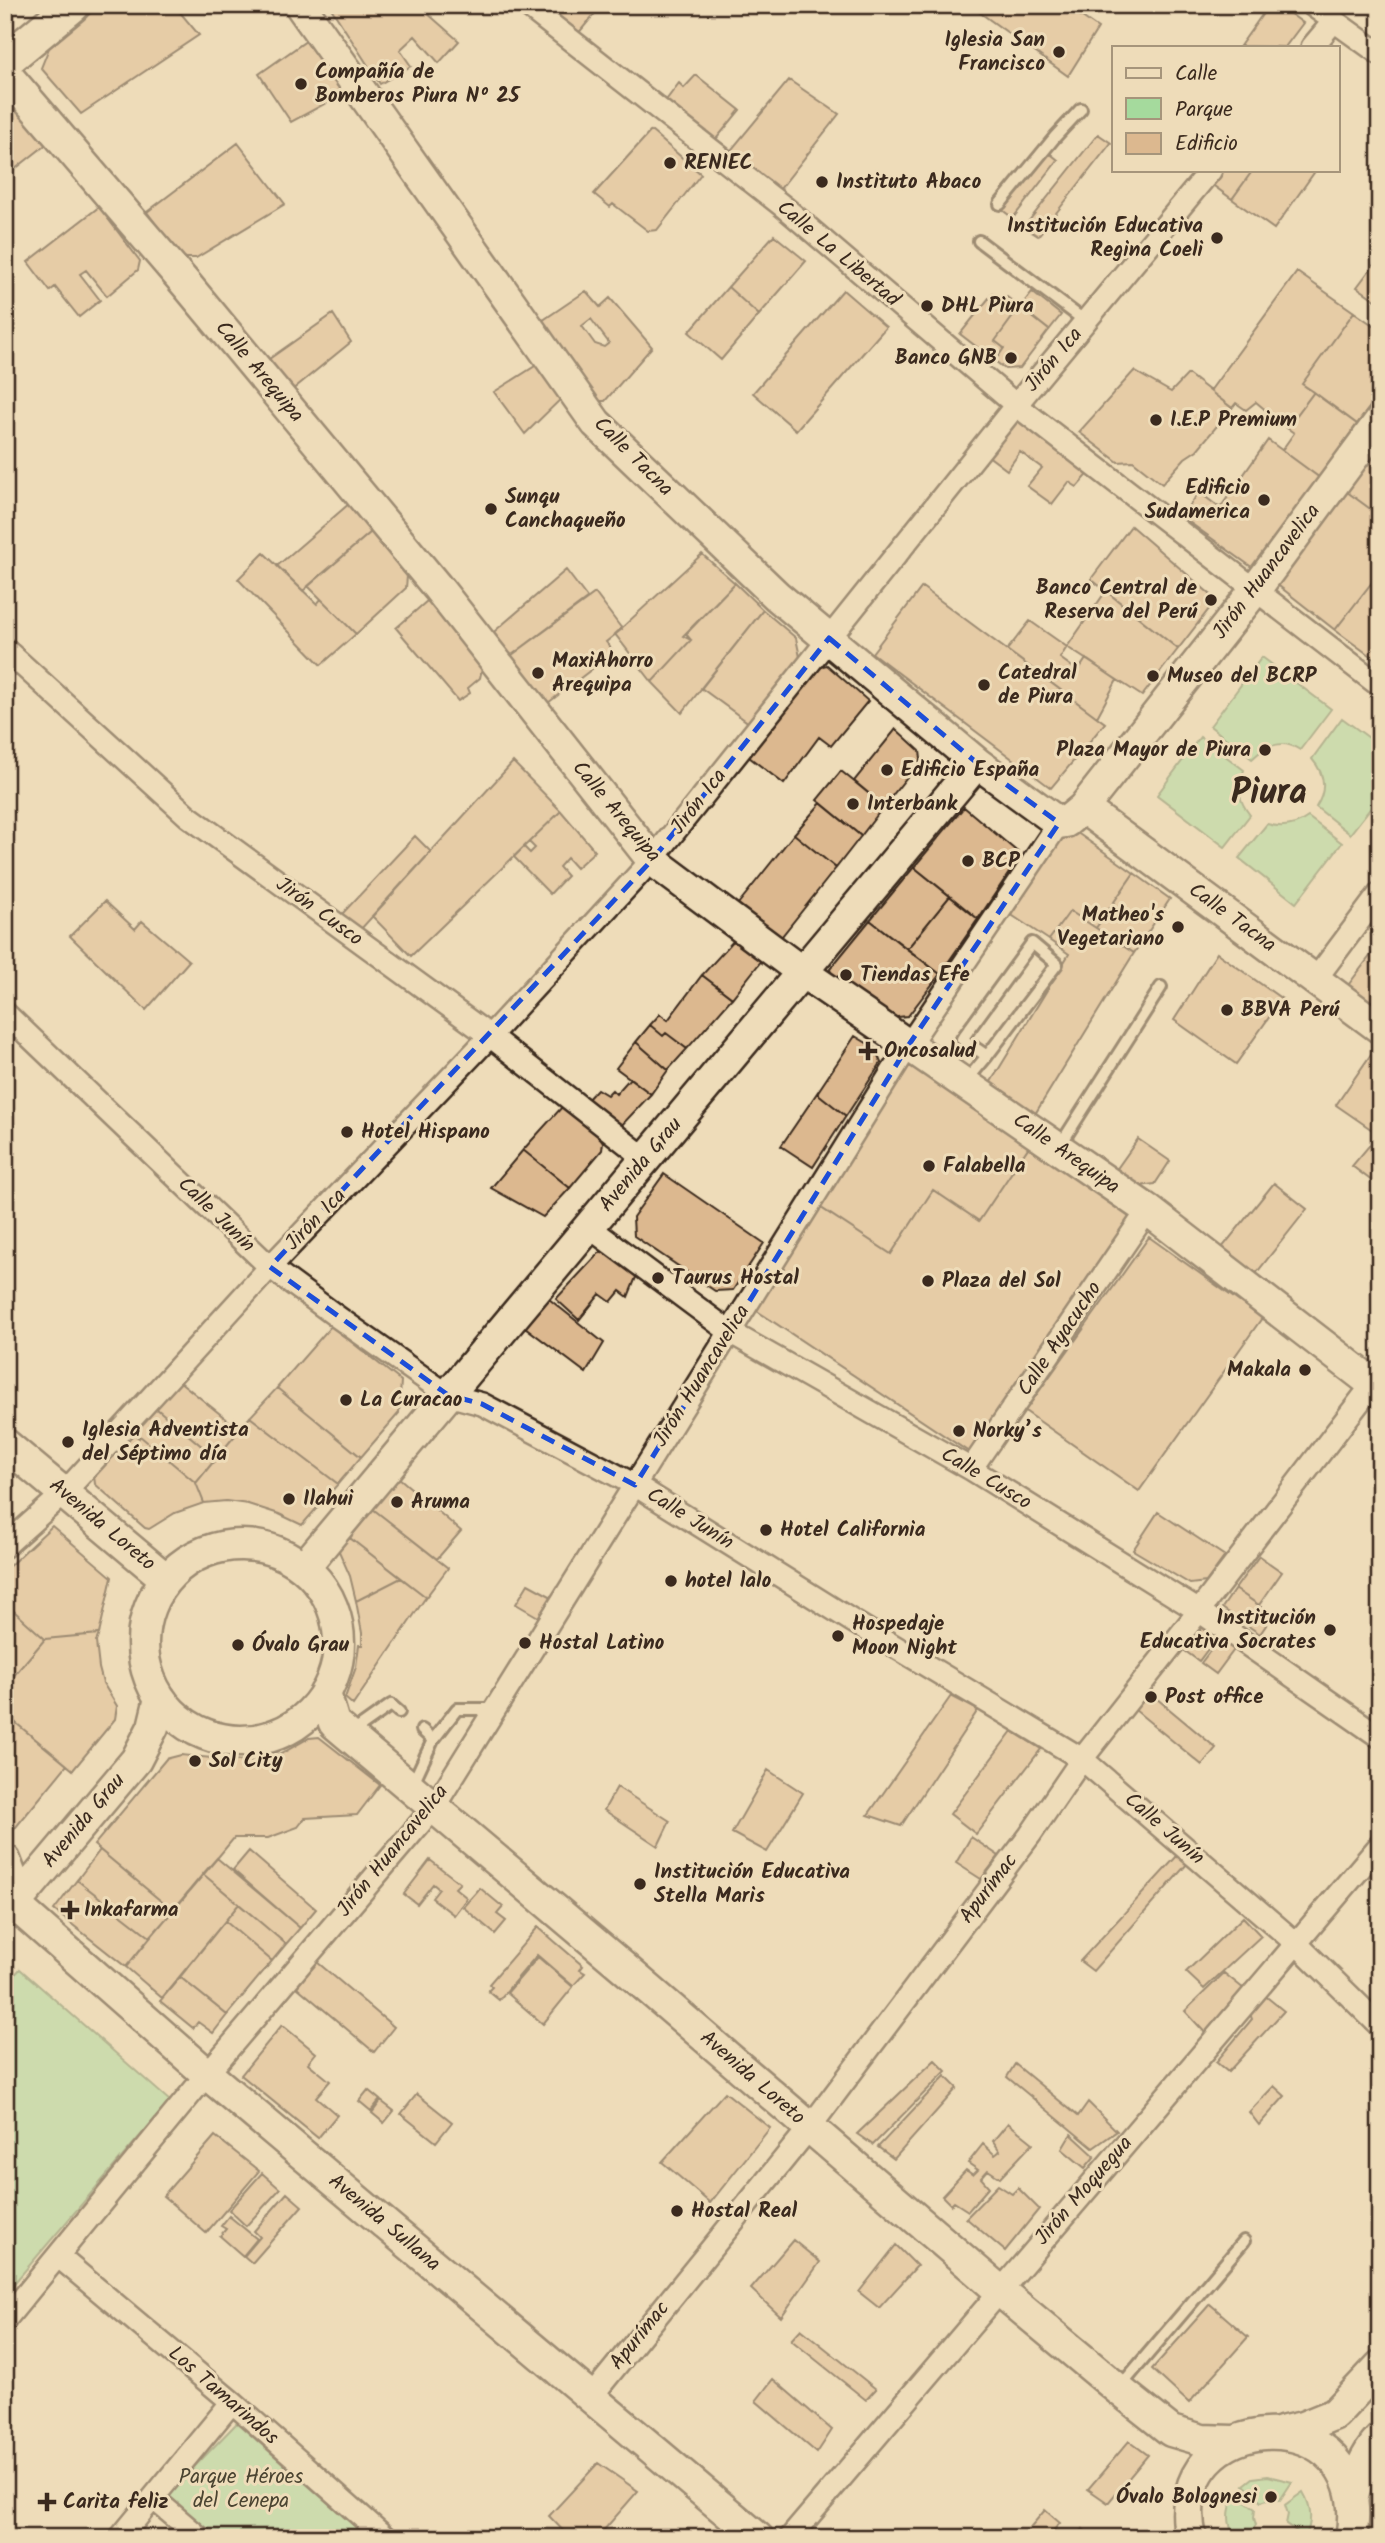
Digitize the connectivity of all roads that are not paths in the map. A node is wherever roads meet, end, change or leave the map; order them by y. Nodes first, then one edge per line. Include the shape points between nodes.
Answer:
1 (73, 5) edge
2 (300, 5) edge
3 (526, 5) edge
4 (1312, 5) edge
5 (1334, 21) junction
6 (1313, 46) edge
7 (1380, 54) edge
8 (5, 61) edge
9 (5, 73) edge
10 (1081, 110) dead end
11 (1208, 172) edge
12 (1000, 204) dead end
13 (979, 240) dead end
14 (1085, 321) junction
15 (1016, 405) junction
16 (1380, 421) edge
17 (1255, 590) junction
18 (829, 638) junction
19 (5, 649) edge
20 (1380, 686) edge
21 (977, 764) junction
22 (1071, 816) junction
23 (652, 860) junction
24 (1380, 893) edge
25 (802, 972) junction
26 (1315, 980) junction
27 (1161, 987) dead end
28 (5, 1013) edge
29 (1380, 1028) edge
30 (490, 1036) junction
31 (908, 1046) junction
32 (986, 1056) junction
33 (964, 1084) junction
34 (1058, 1148) junction
35 (646, 1159) junction
36 (1148, 1210) junction
37 (589, 1227) junction
38 (270, 1267) junction
39 (730, 1332) junction
40 (1377, 1383) edge
41 (448, 1395) junction
42 (5, 1444) edge
43 (971, 1469) junction
44 (635, 1485) junction
45 (64, 1494) junction
46 (5, 1546) edge
47 (304, 1567) junction
48 (166, 1579) junction
49 (1199, 1611) junction
50 (325, 1693) junction
51 (160, 1698) junction
52 (496, 1709) junction
53 (399, 1712) dead end
54 (299, 1721) junction
55 (194, 1729) junction
56 (341, 1729) junction
57 (422, 1730) dead end
58 (1380, 1737) edge
59 (433, 1740) junction
60 (1082, 1759) junction
61 (136, 1760) junction
62 (411, 1788) junction
63 (433, 1807) junction
64 (1380, 1845) edge
65 (5, 1860) edge
66 (10, 1910) edge
67 (1297, 1944) junction
68 (1380, 2026) edge
69 (207, 2074) junction
70 (810, 2127) junction
71 (1244, 2241) dead end
72 (59, 2257) junction
73 (999, 2290) junction
74 (5, 2320) edge
75 (1380, 2366) edge
76 (1118, 2389) junction
77 (591, 2397) junction
78 (232, 2402) junction
79 (1171, 2431) junction
80 (1281, 2432) junction
81 (1380, 2439) edge
82 (1233, 2441) junction
83 (1192, 2490) junction
84 (1353, 2497) junction
85 (153, 2498) junction
86 (120, 2538) edge
87 (200, 2538) edge
88 (386, 2538) edge
89 (758, 2538) edge
90 (790, 2538) edge
91 (1191, 2538) edge
92 (1351, 2538) edge

1 - 8 main road
2 - 18 street, Calle Tacna via 596,423 777,596
3 - 15 street, Calle La Libertad via 785,207
4 - 5 street
5 - 6 street
5 - 7 street
9 - 23 street, Calle Arequipa via 438,588
10 - 12 lane
11 - 14 street, Jirón Ica
13 - 14 lane
14 - 15 street, Jirón Ica
15 - 17 street, Calle La Libertad
15 - 18 street, Jirón Ica
16 - 17 street, Jirón Huancavelica
17 - 20 street, Calle La Libertad
17 - 22 street, Jirón Huancavelica
18 - 21 street, Calle Tacna
18 - 23 street, Jirón Ica
19 - 30 street, Jirón Cusco via 188,816
21 - 22 street, Calle Tacna
21 - 25 street, Avenida Grau
22 - 26 street, Calle Tacna
22 - 31 street, Jirón Huancavelica
23 - 25 street, Calle Arequipa
23 - 30 street, Jirón Ica
24 - 26 street
25 - 31 street, Calle Arequipa
25 - 35 street, Avenida Grau
26 - 29 street, Calle Tacna
27 - 34 lane
28 - 38 street, Calle Junín
30 - 35 street, Jirón Cusco
30 - 38 street, Jirón Ica
31 - 33 street, Calle Arequipa
31 - 39 street, Jirón Huancavelica
32 - 32 lane via 1058,964 1032,943 962,1039
32 - 33 lane
33 - 34 street, Calle Arequipa
34 - 36 street, Calle Arequipa
35 - 37 street, Avenida Grau
36 - 40 street, Calle Arequipa
36 - 43 street, Calle Ayacucho
37 - 39 street, Calle Cusco
37 - 41 street, Avenida Grau
38 - 41 street, Calle Junín
38 - 45 street, Jirón Ica
39 - 43 street, Calle Cusco
39 - 44 street, Jirón Huancavelica
40 - 49 street, Apurímac
41 - 44 street, Calle Junín via 482,1404
41 - 47 street, Avenida Grau
42 - 45 street, Avenida Loreto
43 - 49 street, Calle Cusco
44 - 52 street, Jirón Huancavelica
44 - 60 street, Calle Junín
45 - 46 street, Jirón Ica
45 - 48 street, Avenida Loreto
47 - 48 street via 278,1551 248,1544 218,1547 199,1555
47 - 50 street via 323,1587 337,1626 336,1667
48 - 51 street via 145,1625 143,1650
49 - 58 street, Calle Cusco
49 - 60 street, Apurímac
50 - 54 street
50 - 56 street
51 - 55 street
51 - 61 street, Avenida Grau via 153,1727
52 - 59 lane via 457,1709
52 - 63 street, Jirón Huancavelica
53 - 56 lane via 391,1705
54 - 55 street via 280,1732 247,1740 214,1737
54 - 56 street
55 - 61 street, Avenida Grau via 165,1739
56 - 62 street, Avenida Loreto
57 - 59 lane
59 - 62 lane
60 - 67 street, Calle Junín
60 - 70 street, Apurímac
61 - 66 street, Avenida Grau
62 - 63 street, Avenida Loreto
63 - 69 street, Jirón Huancavelica
63 - 70 street, Avenida Loreto
64 - 67 street, Jirón Moquegua
65 - 66 street via 13,1881
66 - 69 street, Avenida Sullana
67 - 68 street, Calle Junín
67 - 73 street, Jirón Moquegua
69 - 72 street, Jirón Huancavelica
69 - 77 street, Avenida Sullana
70 - 73 street, Avenida Loreto
70 - 77 street, Apurímac
71 - 76 lane
72 - 74 street, Jirón Huancavelica
72 - 78 street, Los Tamarindos
73 - 76 street, Avenida Loreto
73 - 90 street, Jirón Moquegua
75 - 80 street via 1335,2414
76 - 79 street, Avenida Loreto
77 - 89 street, Avenida Sullana
78 - 85 street
78 - 88 street, Los Tamarindos
79 - 82 street, Avenida Loreto via 1202,2440
79 - 83 street, Avenida Loreto via 1185,2459
80 - 82 street via 1256,2433
80 - 84 street via 1305,2439 1328,2454
81 - 84 street via 1360,2470
82 - 83 street via 1201,2470
83 - 91 street via 1188,2512
84 - 92 street
85 - 86 street
85 - 87 street

